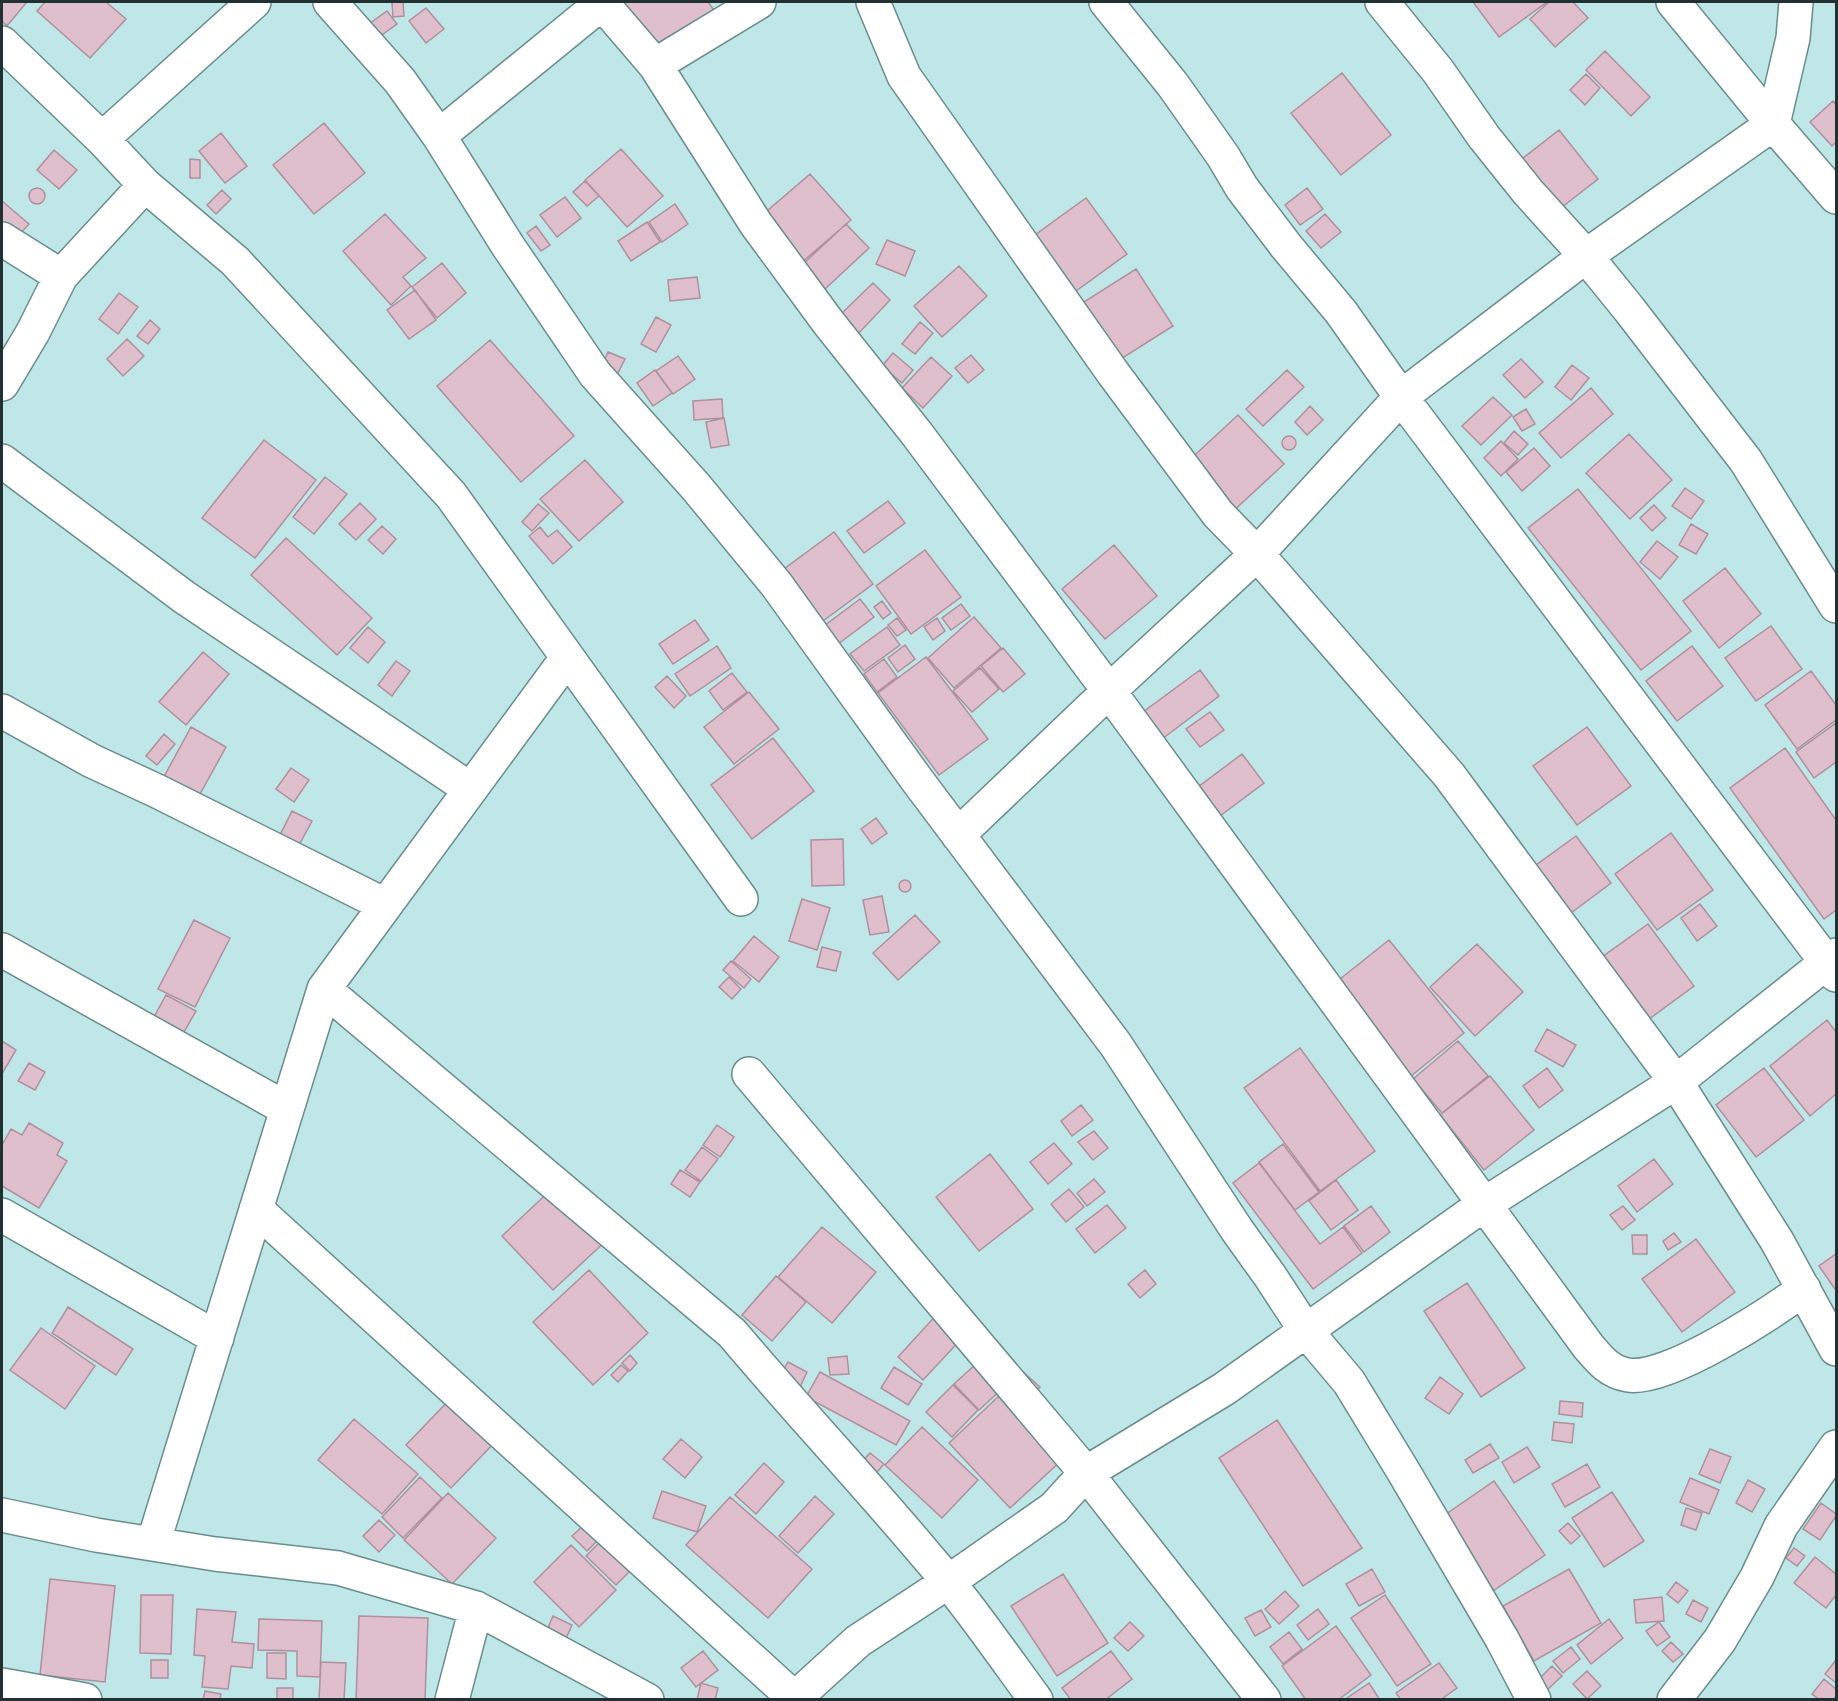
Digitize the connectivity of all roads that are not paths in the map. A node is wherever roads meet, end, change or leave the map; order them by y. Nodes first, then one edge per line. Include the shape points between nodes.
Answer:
1 (254, 2) edge
2 (330, 2) edge
3 (601, 2) edge
4 (759, 2) edge
5 (873, 2) edge
6 (1106, 2) edge
7 (1382, 2) edge
8 (1673, 2) edge
9 (1796, 2) edge
10 (2, 43) edge
11 (655, 65) junction
12 (1773, 124) junction
13 (439, 136) junction
14 (102, 139) junction
15 (145, 185) junction
16 (1836, 196) edge
17 (2, 239) edge
18 (1586, 256) junction
19 (61, 276) junction
20 (2, 384) edge
21 (1401, 397) junction
22 (2, 461) edge
23 (1257, 555) junction
24 (1836, 606) edge
25 (567, 658) junction
26 (1109, 691) junction
27 (2, 711) edge
28 (470, 789) junction
29 (958, 835) junction
30 (741, 899) dead end
31 (386, 905) junction
32 (2, 950) edge
33 (1834, 964) edge
34 (324, 989) junction
35 (749, 1074) dead end
36 (1676, 1082) junction
37 (287, 1109) junction
38 (1483, 1205) junction
39 (256, 1209) junction
40 (2, 1215) edge
41 (1804, 1289) junction
42 (1306, 1331) junction
43 (217, 1338) junction
44 (1836, 1349) edge
45 (1836, 1447) edge
46 (1086, 1473) junction
47 (2, 1515) edge
48 (153, 1544) junction
49 (948, 1582) junction
50 (476, 1608) junction
51 (2, 1685) edge
52 (793, 1699) edge
53 (85, 1700) edge
54 (452, 1700) edge
55 (647, 1700) edge
56 (1036, 1700) edge
57 (1264, 1700) edge
58 (1534, 1700) edge
59 (1674, 1700) edge

1 - 14 street
2 - 13 street via 399,81
3 - 11 street
3 - 13 street
4 - 11 street
5 - 23 street via 904,76 1113,373 1218,514
6 - 21 street via 1173,85 1242,188 1341,312
7 - 18 street via 1528,192
8 - 12 street
9 - 12 street via 1793,38
10 - 14 street
11 - 26 street via 763,233
12 - 16 street
12 - 18 street
13 - 29 street via 595,374 776,584
14 - 15 street
15 - 19 street
15 - 25 street via 235,261 451,495
17 - 19 street
18 - 21 street
18 - 24 street via 1746,461
19 - 20 street
21 - 23 street
21 - 33 street
22 - 28 street via 184,597
23 - 26 street
23 - 36 street via 1449,775
25 - 28 street
25 - 30 street
26 - 29 street
26 - 38 street
27 - 31 street via 92,761
28 - 31 street
29 - 42 street via 1116,1045
31 - 34 street
32 - 37 street
33 - 36 street
34 - 37 street
34 - 49 street via 732,1334
35 - 46 street
36 - 38 street
36 - 41 street
37 - 39 street
38 - 41 street via 1588,1346 1606,1367 1629,1376 1660,1372 1760,1320
38 - 42 street
39 - 43 street
39 - 52 street
40 - 43 street
41 - 44 street
42 - 46 street via 1224,1389
42 - 58 street via 1349,1382 1502,1639
43 - 48 street
45 - 59 street via 1781,1526 1720,1640
46 - 49 street via 1054,1508
46 - 57 street
47 - 48 street
48 - 50 street via 338,1568
49 - 52 street via 858,1641
49 - 56 street
50 - 54 street
50 - 55 street
51 - 53 street

